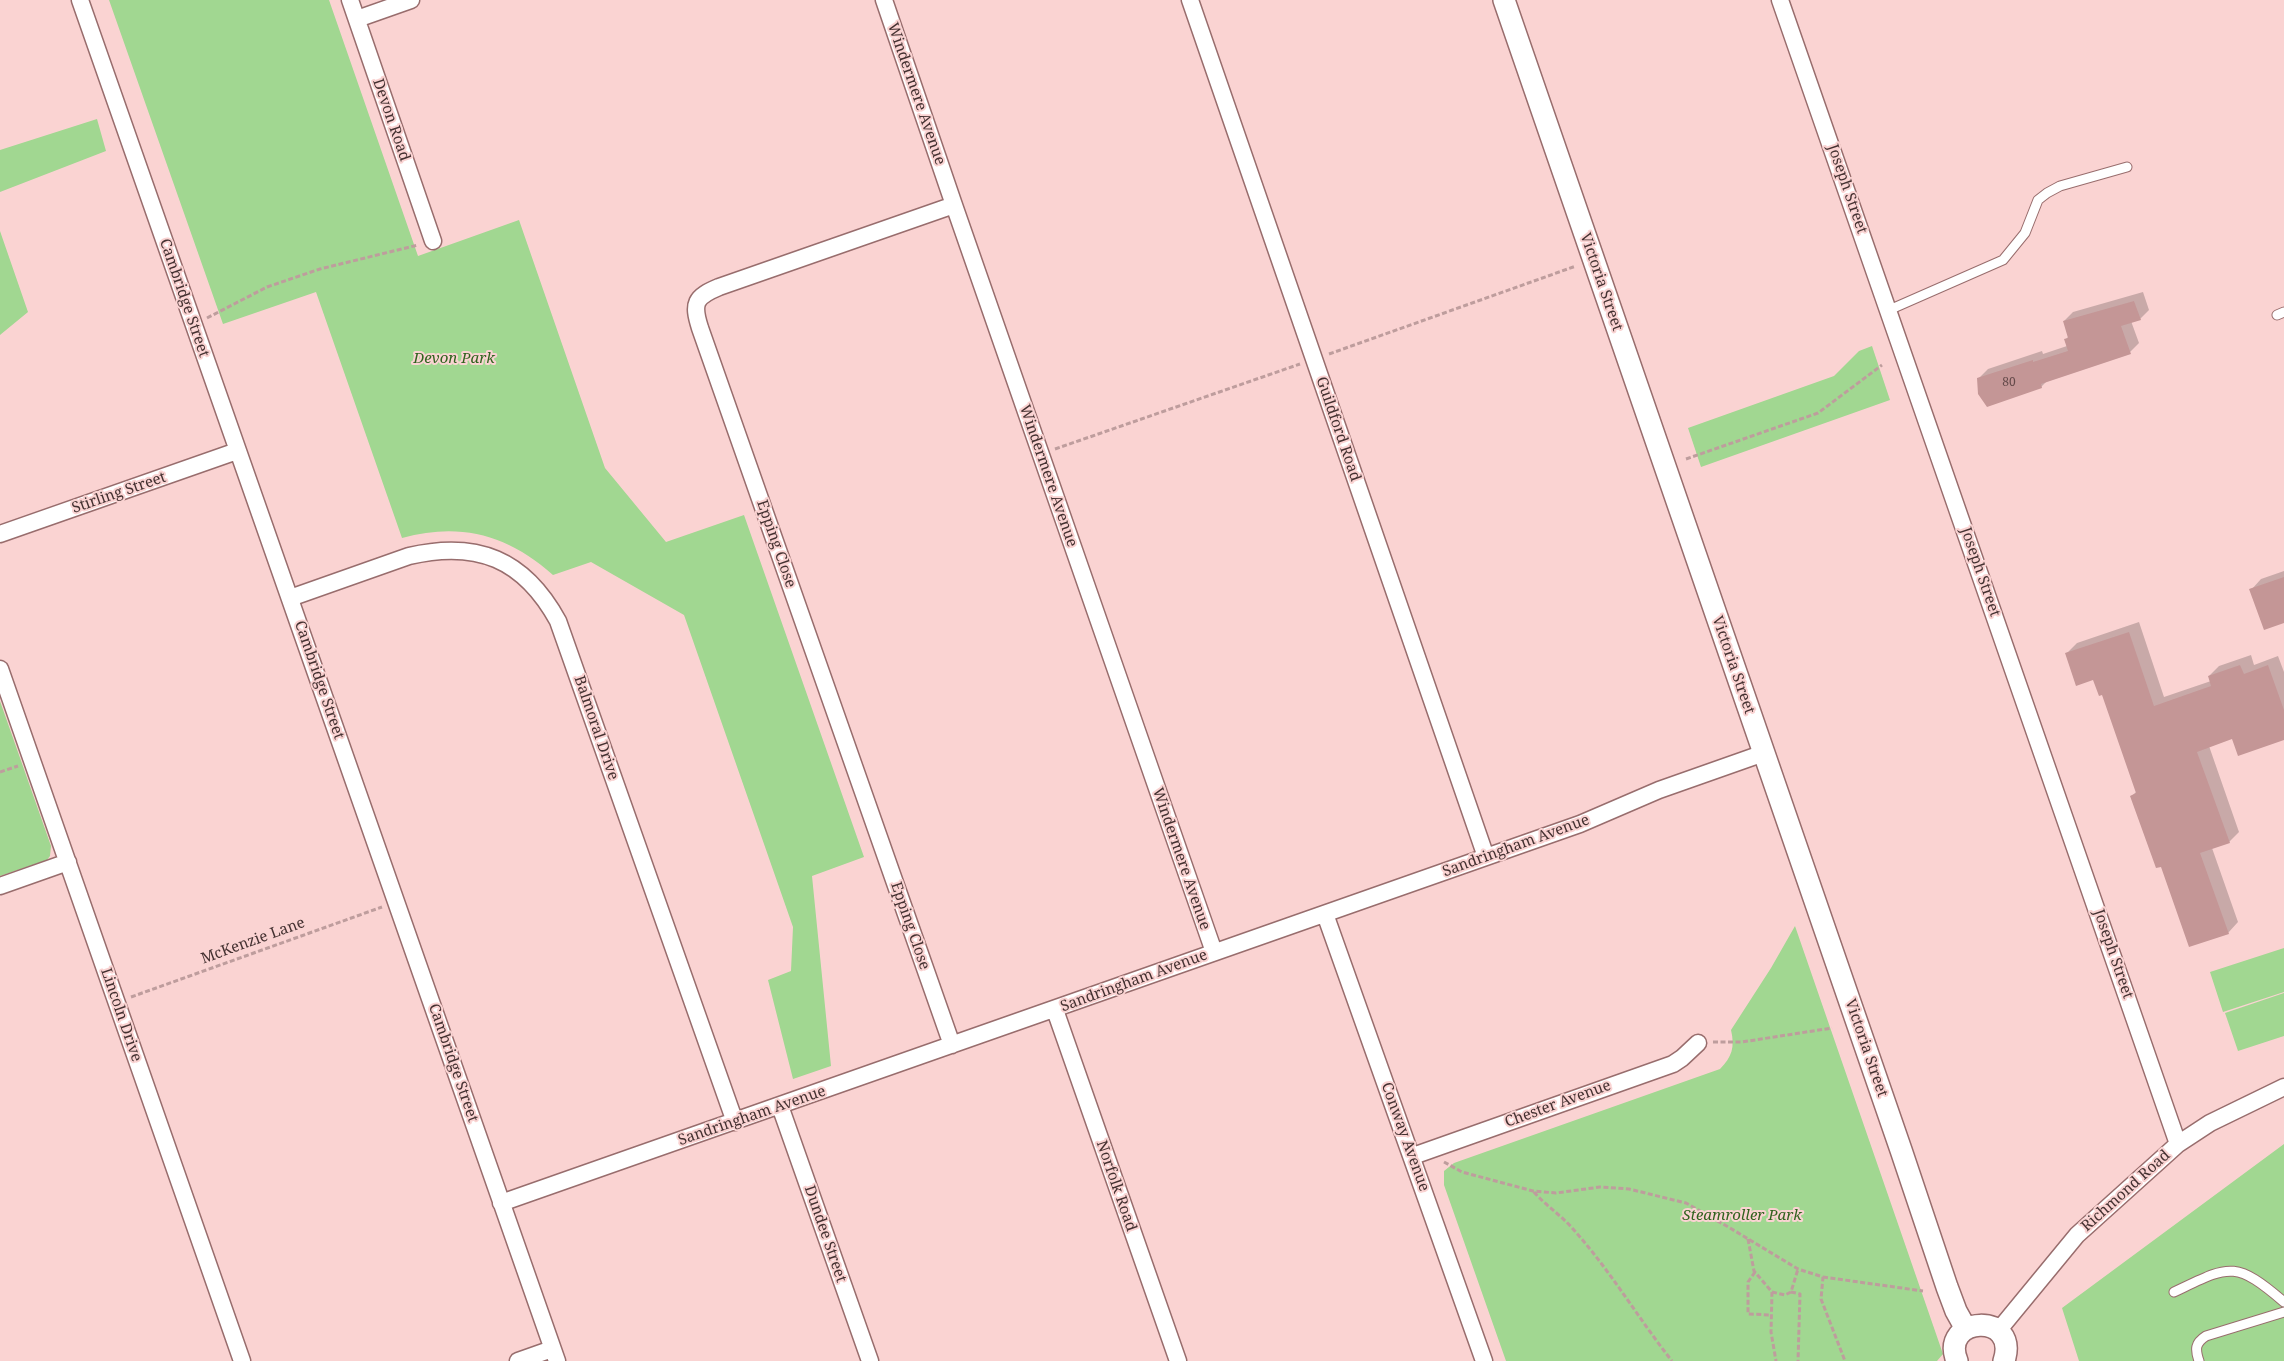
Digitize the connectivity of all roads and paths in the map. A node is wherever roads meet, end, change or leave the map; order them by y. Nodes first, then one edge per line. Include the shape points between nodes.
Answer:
1 (80, 0) edge
2 (350, 0) edge
3 (411, 0) edge
4 (884, 0) edge
5 (1190, 0) edge
6 (1504, 0) edge
7 (1780, 0) edge
8 (356, 19) junction
9 (2127, 167) dead end
10 (954, 205) junction
11 (433, 241) joint
12 (1576, 266) dead end
13 (1889, 310) junction
14 (194, 325) junction
15 (1323, 356) dead end
16 (1305, 362) dead end
17 (1882, 366) dead end
18 (237, 451) junction
19 (1040, 454) junction
20 (1686, 459) dead end
21 (0, 534) edge
22 (290, 598) junction
23 (0, 669) edge
24 (1764, 753) junction
25 (1486, 857) junction
26 (68, 862) junction
27 (0, 886) edge
28 (397, 902) junction
29 (1325, 914) junction
30 (1214, 952) junction
31 (116, 1002) junction
32 (1055, 1010) junction
33 (1832, 1028) dead end
34 (1698, 1042) joint
35 (952, 1046) junction
36 (2284, 1087) edge
37 (780, 1106) junction
38 (735, 1122) junction
39 (2178, 1144) junction
40 (1432, 1149) junction
41 (1413, 1156) junction
42 (1533, 1191) junction
43 (501, 1204) junction
44 (1748, 1239) junction
45 (1798, 1269) junction
46 (1756, 1272) junction
47 (1823, 1277) junction
48 (1772, 1292) junction
49 (1791, 1292) junction
50 (1923, 1292) dead end
51 (2174, 1292) dead end
52 (2284, 1302) edge
53 (2284, 1312) edge
54 (1771, 1315) junction
55 (1966, 1329) junction
56 (1998, 1331) junction
57 (555, 1355) edge
58 (242, 1361) edge
59 (518, 1361) edge
60 (870, 1361) edge
61 (1178, 1361) edge
62 (1484, 1361) edge
63 (1672, 1361) edge
64 (1776, 1361) edge
65 (1798, 1361) edge
66 (1845, 1361) edge
67 (1957, 1361) edge
68 (2004, 1361) edge
69 (2199, 1361) edge

1 - 14 street, Cambridge Street
2 - 8 street, Devon Road
3 - 8 street
4 - 10 street, Windermere Avenue
5 - 25 street, Guildford Road
6 - 24 street, Victoria Street
7 - 13 street, Joseph Street
8 - 11 street, Devon Road
9 - 13 lane via 2060,186 2047,193 2038,200 2025,233 2003,260
10 - 19 street, Windermere Avenue
10 - 35 street, Epping Close via 719,287 699,298 695,306
11 - 14 path via 320,269 267,287
12 - 15 path
13 - 39 street, Joseph Street
14 - 18 street, Cambridge Street
16 - 19 path
17 - 20 path via 1818,413
18 - 21 street, Stirling Street
18 - 22 street, Cambridge Street
19 - 30 street, Windermere Avenue
22 - 28 street, Cambridge Street
22 - 38 street, Balmoral Drive via 409,556 454,549 473,551 502,562 541,592 558,621
23 - 26 street, Lincoln Drive
24 - 25 street, Sandringham Avenue
24 - 55 street, Victoria Street via 1950,1295
25 - 29 street, Sandringham Avenue
26 - 27 street
26 - 31 street, Lincoln Drive
28 - 31 path, McKenzie Lane
28 - 43 street, Cambridge Street
29 - 30 street, Sandringham Avenue
29 - 41 street, Conway Avenue
30 - 32 street, Sandringham Avenue
31 - 58 street, Lincoln Drive
32 - 35 street, Sandringham Avenue
32 - 61 street, Norfolk Road
33 - 34 path via 1742,1042
34 - 40 street, Chester Avenue via 1673,1064
35 - 37 street, Sandringham Avenue
36 - 39 street, Richmond Road via 2210,1123
37 - 38 street, Sandringham Avenue
37 - 60 street, Dundee Street
38 - 43 street, Sandringham Avenue
39 - 56 street, Richmond Road via 2077,1235
40 - 41 street, Chester Avenue
40 - 42 path via 1437,1159 1462,1172
41 - 62 street, Conway Avenue
42 - 44 path via 1556,1193 1600,1186 1660,1196 1686,1204
42 - 63 path via 1572,1227
43 - 57 street, Cambridge Street
44 - 45 path
44 - 46 path
45 - 47 path
45 - 49 path
46 - 48 path
46 - 54 path via 1748,1282 1748,1314
47 - 50 path
47 - 66 path via 1821,1299
48 - 49 path via 1785,1295
48 - 54 path
49 - 65 path via 1800,1294
51 - 52 lane via 2218,1272 2236,1271 2252,1277
53 - 69 lane via 2198,1340
54 - 64 path via 1770,1332
55 - 56 street via 1982,1324
55 - 67 street via 1956,1342
56 - 68 street via 2006,1345
57 - 59 street

